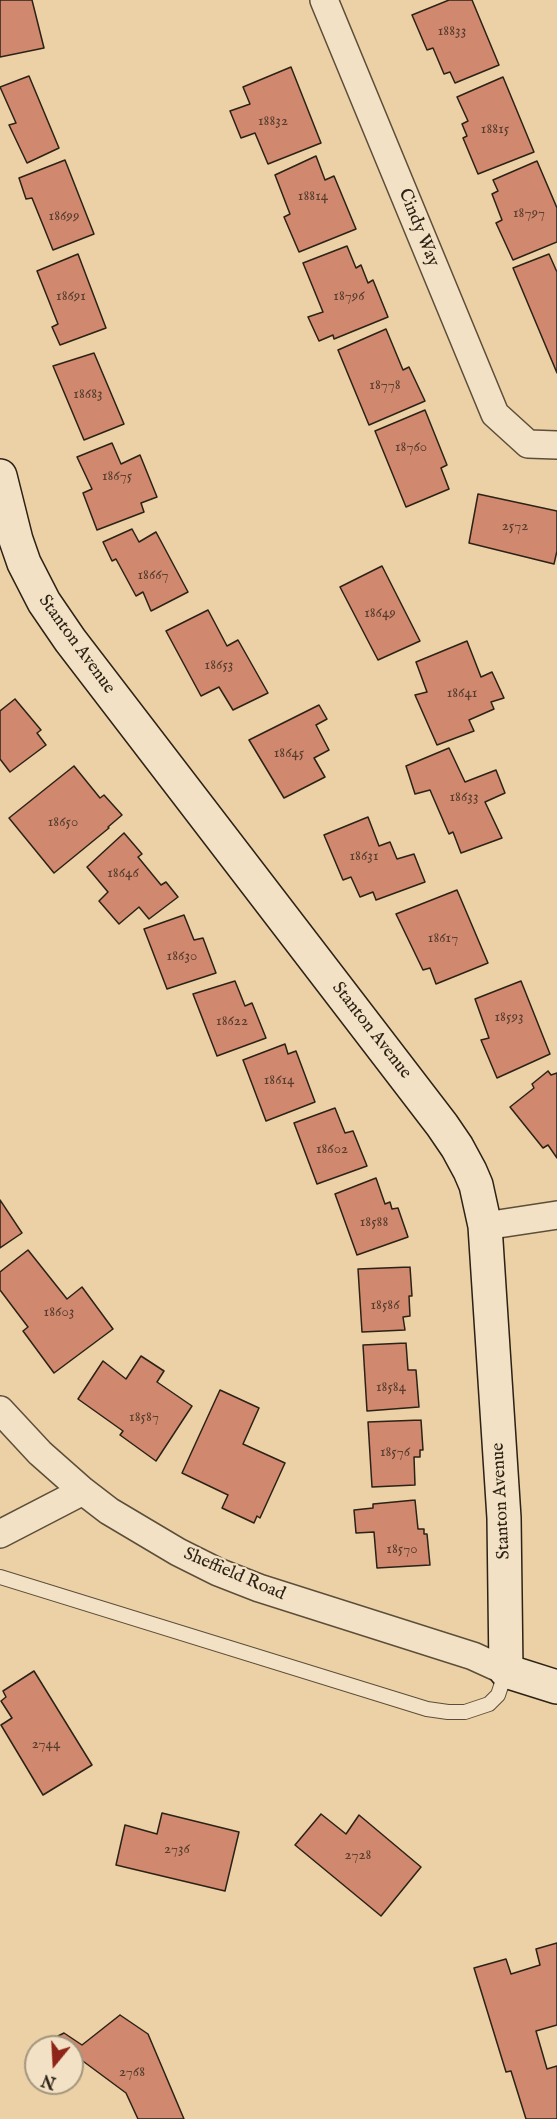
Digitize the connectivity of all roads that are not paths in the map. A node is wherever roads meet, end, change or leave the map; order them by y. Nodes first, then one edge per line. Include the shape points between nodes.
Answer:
1 (324, 0) edge
2 (557, 445) edge
3 (0, 476) edge
4 (557, 1215) edge
5 (484, 1226) junction
6 (0, 1410) edge
7 (83, 1491) junction
8 (0, 1534) edge
9 (0, 1577) edge
10 (506, 1671) junction
11 (557, 1687) edge

1 - 2 street, Cindy Way via 495,414 528,444
3 - 5 street, Stanton Avenue via 24,563 44,602 442,1125 476,1185
4 - 5 street
5 - 10 street, Stanton Avenue via 504,1518
6 - 7 street, Sheffield Road
7 - 8 street
7 - 10 street, Sheffield Road via 140,1530 218,1572 323,1610 473,1656
9 - 10 lane via 448,1712 465,1712 489,1704 498,1695
10 - 11 street

